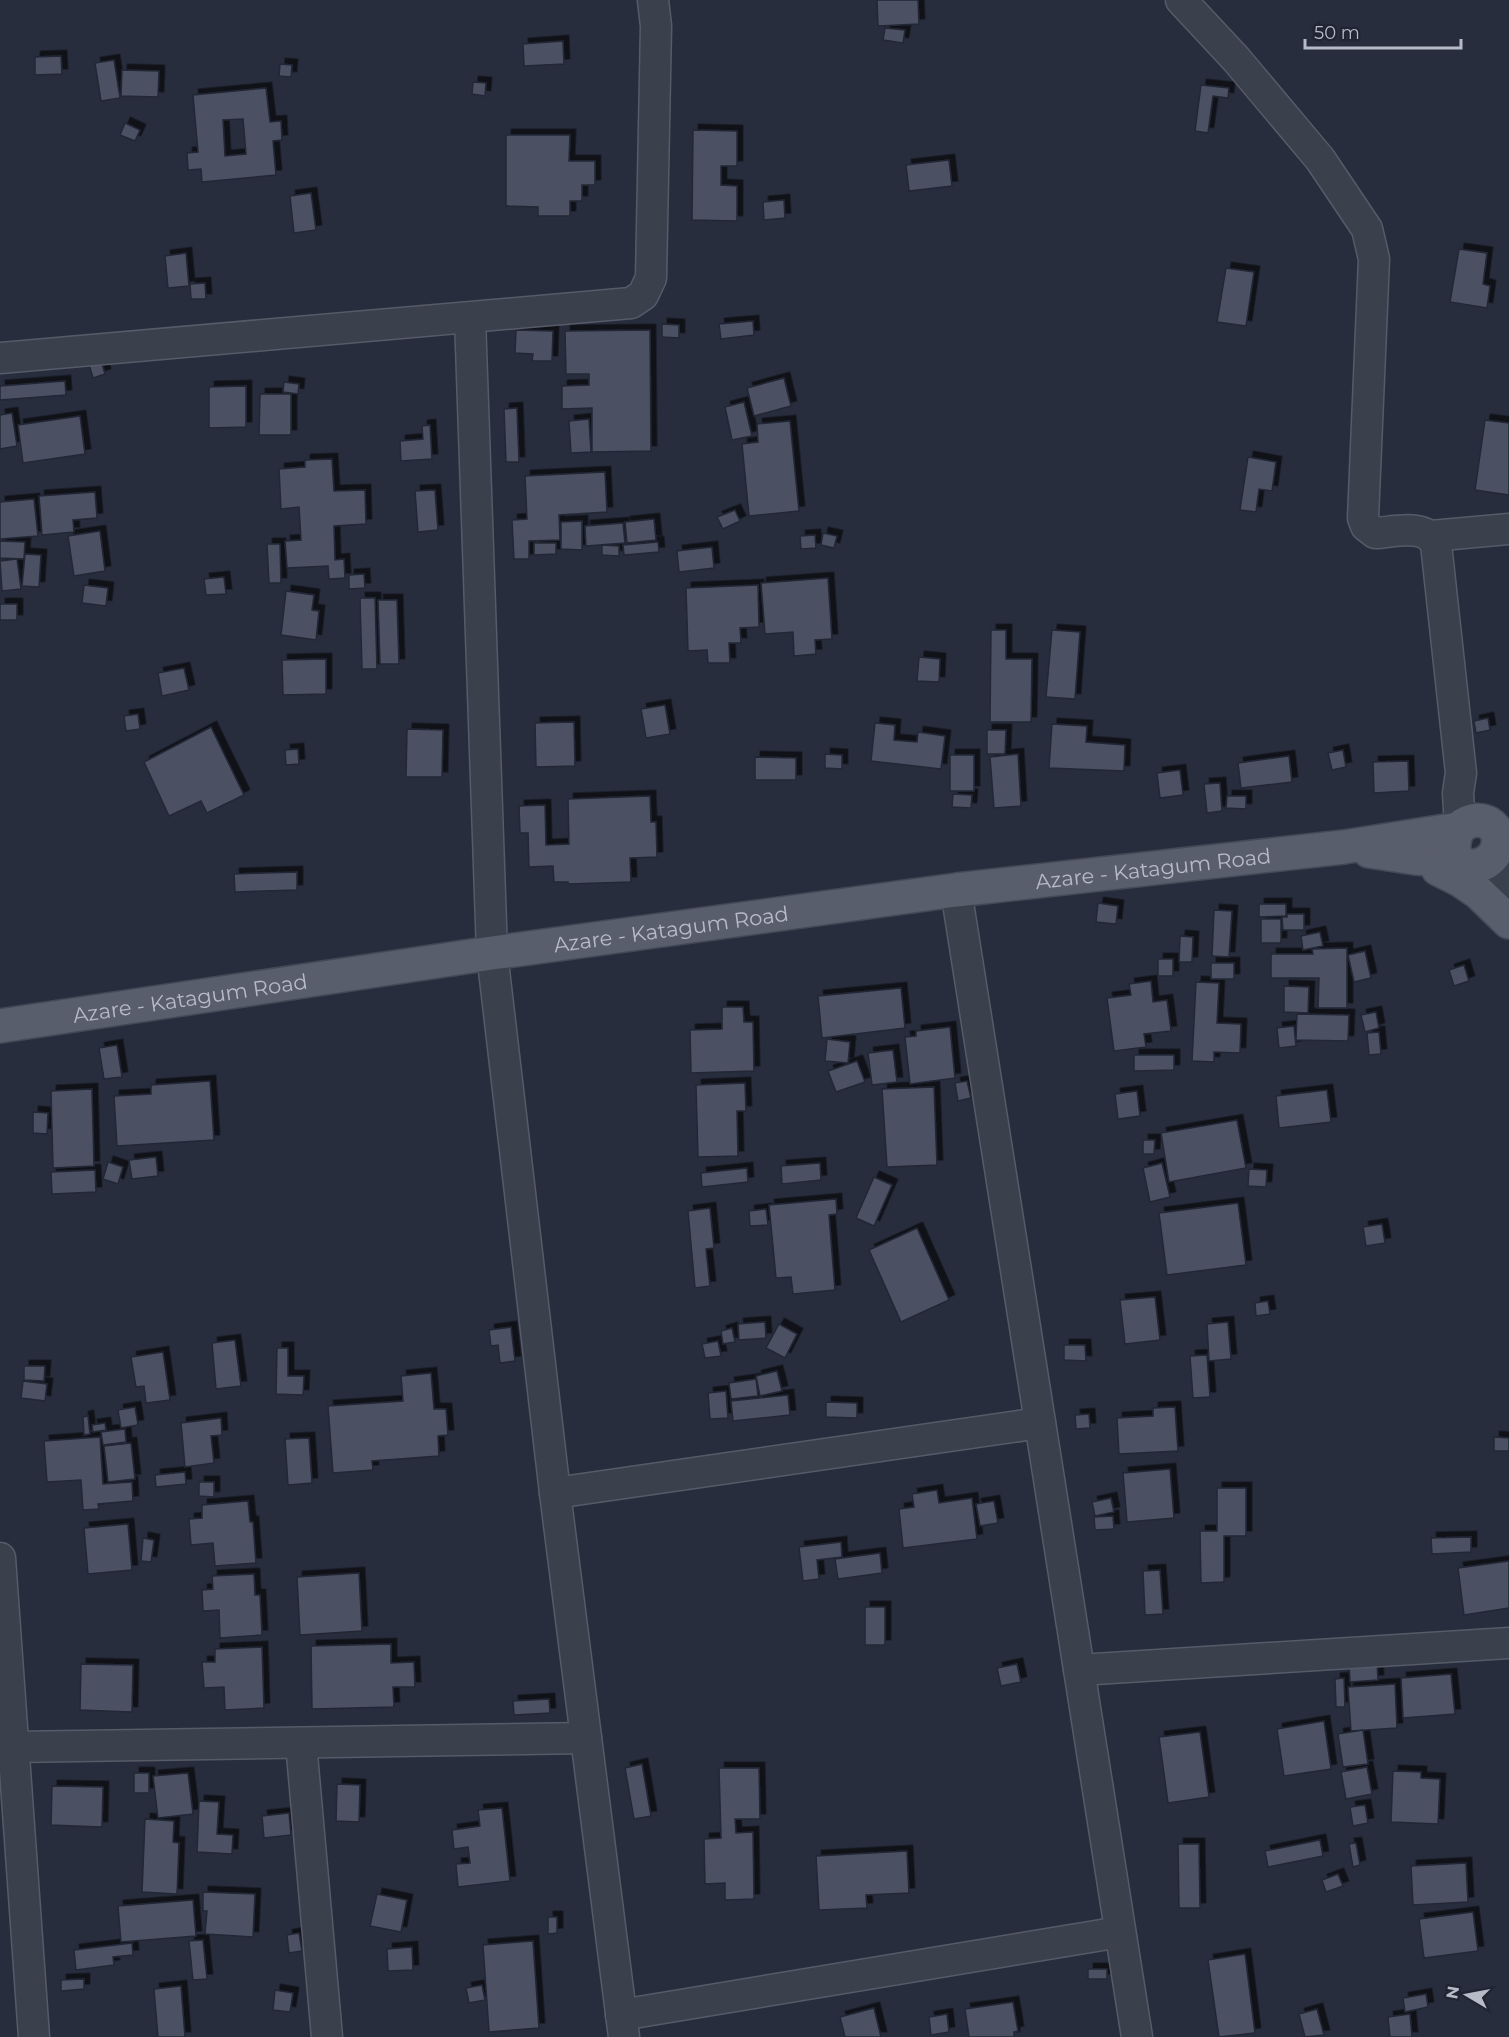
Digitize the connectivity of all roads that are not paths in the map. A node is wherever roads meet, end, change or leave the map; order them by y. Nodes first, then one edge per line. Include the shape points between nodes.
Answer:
1 (653, 0) edge
2 (1181, 0) edge
3 (470, 318) junction
4 (0, 358) edge
5 (1509, 529) edge
6 (1431, 536) junction
7 (1476, 830) edge
8 (1344, 847) junction
9 (1501, 856) edge
10 (1415, 858) junction
11 (1509, 889) edge
12 (956, 890) junction
13 (1509, 922) edge
14 (492, 953) junction
15 (0, 1026) edge
16 (1040, 1423) junction
17 (555, 1493) junction
18 (0, 1558) edge
19 (1509, 1643) edge
20 (1079, 1670) junction
21 (586, 1738) junction
22 (301, 1743) junction
23 (13, 1747) junction
24 (1120, 1932) junction
25 (623, 2026) edge
26 (34, 2037) edge
27 (327, 2037) edge
28 (1137, 2037) edge

1 - 3 street via 656,26 651,278 643,295 631,303
2 - 6 street via 1320,159 1367,229 1374,259 1363,518 1375,533 1422,531
3 - 4 street
3 - 14 street
5 - 6 street
6 - 7 street via 1436,544 1461,773 1472,791
7 - 8 main road, Azare - Katagum Road
7 - 9 main road, Azare - Katagum Road via 1468,866 1487,866
7 - 10 main road, Azare - Katagum Road
8 - 10 main road, Azare - Katagum Road
8 - 12 main road, Azare - Katagum Road
9 - 11 street
10 - 13 main road via 1479,892
12 - 14 main road, Azare - Katagum Road
12 - 16 street
14 - 15 main road, Azare - Katagum Road
14 - 17 street
16 - 17 street
16 - 20 street
17 - 21 street
18 - 23 street
19 - 20 street
20 - 24 street
21 - 22 street
21 - 25 street
22 - 23 street
22 - 27 street
23 - 26 street
24 - 25 street
24 - 28 street

